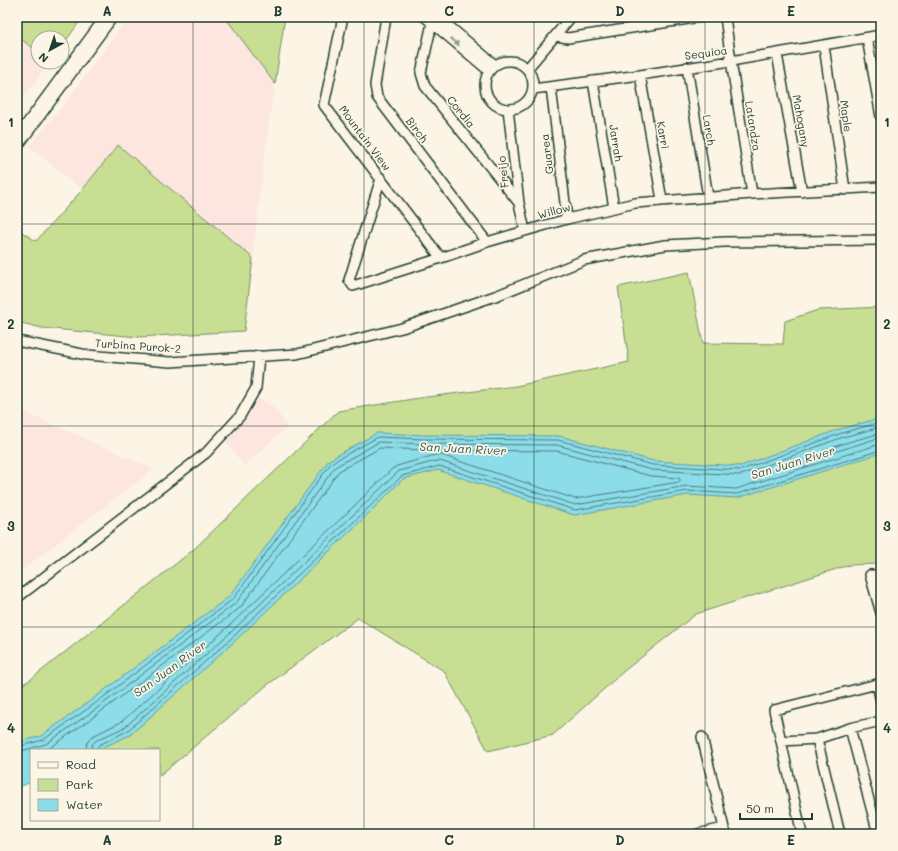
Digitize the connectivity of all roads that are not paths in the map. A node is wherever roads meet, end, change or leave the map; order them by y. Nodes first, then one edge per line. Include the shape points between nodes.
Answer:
1 (109, 17) edge
2 (343, 17) edge
3 (386, 17) edge
4 (425, 17) edge
5 (571, 17) edge
6 (701, 17) edge
7 (725, 17) edge
8 (435, 20) edge
9 (556, 36) junction
10 (881, 36) edge
11 (867, 38) junction
12 (824, 46) junction
13 (778, 54) junction
14 (731, 61) junction
15 (687, 67) junction
16 (492, 68) junction
17 (527, 69) junction
18 (640, 75) junction
19 (593, 81) junction
20 (551, 87) junction
21 (533, 89) junction
22 (508, 109) junction
23 (881, 117) edge
24 (17, 142) edge
25 (380, 178) junction
26 (881, 187) edge
27 (845, 190) junction
28 (802, 192) junction
29 (752, 194) junction
30 (708, 198) junction
31 (662, 200) junction
32 (519, 203) junction
33 (614, 208) junction
34 (567, 219) junction
35 (525, 231) junction
36 (881, 240) edge
37 (487, 242) junction
38 (441, 258) junction
39 (17, 341) edge
40 (259, 356) junction
41 (881, 575) edge
42 (17, 598) edge
43 (881, 613) edge
44 (881, 702) edge
45 (881, 721) edge
46 (850, 728) junction
47 (702, 737) dead end
48 (817, 739) junction
49 (782, 741) junction
50 (725, 831) edge
51 (698, 834) edge
52 (802, 834) edge
53 (840, 834) edge
54 (878, 834) edge

1 - 24 highway
2 - 25 street, Mountain View via 324,105
3 - 37 street, Birch via 375,85 377,97
4 - 8 street
5 - 9 street
6 - 9 street via 568,38
7 - 14 street, Latandza
8 - 16 street
8 - 32 street, Cordia via 421,73 425,86
9 - 17 street
10 - 11 street, Sequioa
11 - 12 street, Sequioa
11 - 23 street
12 - 13 street, Sequioa
12 - 27 street, Maple
13 - 14 street, Sequioa
13 - 28 street, Mahogany
14 - 15 street, Sequioa
14 - 29 street, Latandza
15 - 18 street, Sequioa
15 - 30 street, Larch
16 - 17 street via 508,61 521,64
16 - 22 street via 486,78 486,92 494,104
17 - 21 street via 531,75
18 - 19 street, Sequioa
18 - 31 street, Karri
19 - 20 street, Sequioa
19 - 33 street, Jarrah
20 - 21 street, Sequioa
20 - 34 street, Guarea
21 - 22 street via 527,101 521,106
22 - 32 street, Freijo
25 - 38 street, Mountain View
25 - 38 street, Willow via 349,280 354,286
26 - 27 street, Willow
27 - 28 street, Willow
28 - 29 street, Willow
29 - 30 street, Willow
30 - 31 street, Willow
31 - 33 street, Willow
32 - 35 street, Freijo
33 - 34 street, Willow
34 - 35 street, Willow
35 - 37 street, Willow
36 - 40 street, Turbina Purok-2 via 665,245 584,260 498,295 402,328 298,354
37 - 38 street, Willow
39 - 40 street, Turbina Purok-2 via 87,355 170,362
40 - 42 street via 256,388 240,416 206,453
41 - 43 street via 870,575
44 - 49 street via 877,684 774,710
45 - 46 street
46 - 48 street
46 - 54 street
47 - 50 street
48 - 49 street
48 - 53 street
49 - 52 street
50 - 51 street

